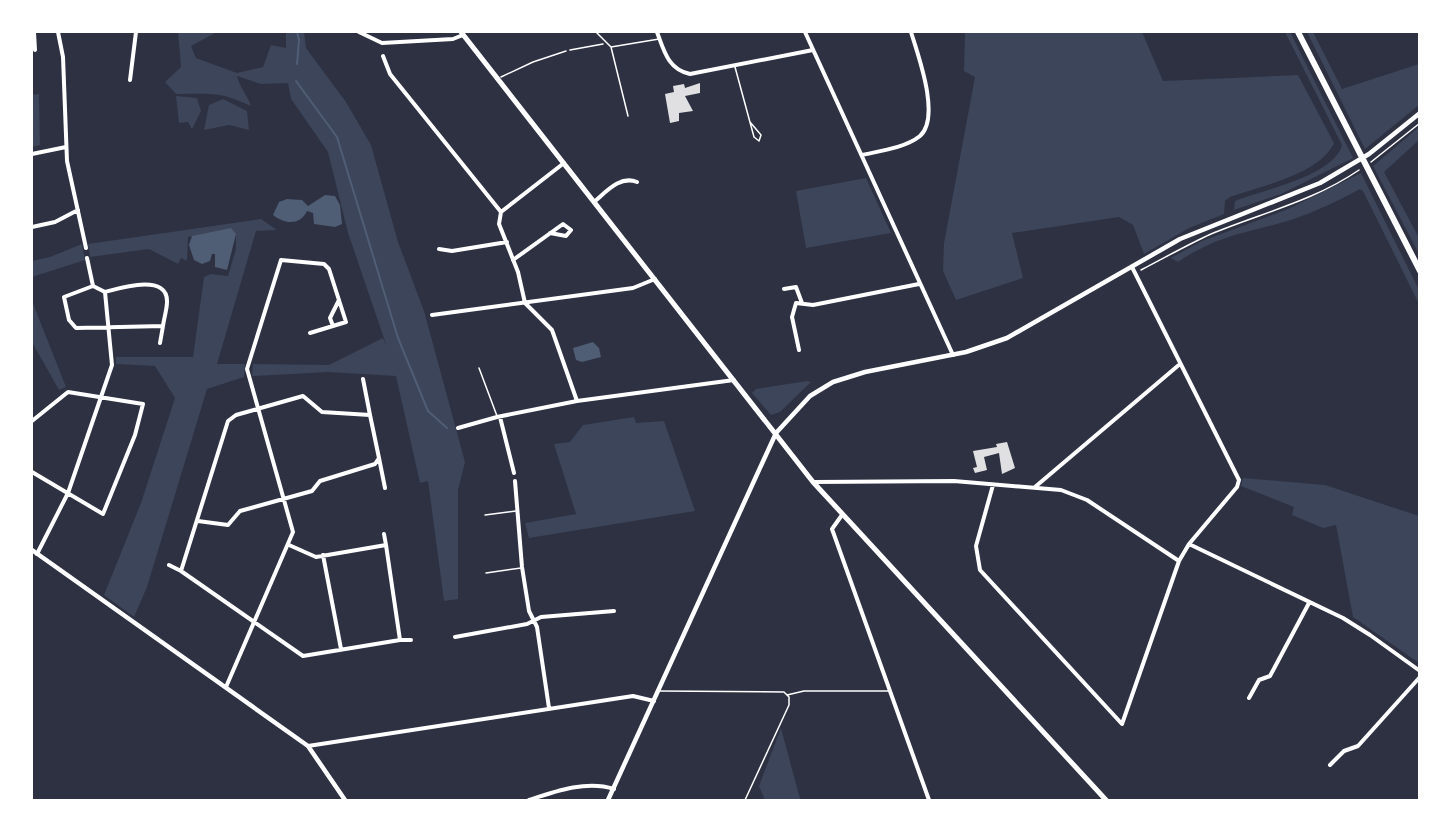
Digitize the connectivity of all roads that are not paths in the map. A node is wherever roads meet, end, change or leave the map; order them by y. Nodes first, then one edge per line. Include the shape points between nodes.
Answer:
1 (34, 32) edge
2 (58, 32) edge
3 (136, 32) edge
4 (359, 32) edge
5 (596, 32) edge
6 (657, 32) edge
7 (805, 32) edge
8 (911, 32) edge
9 (1298, 32) edge
10 (463, 33) edge
11 (660, 39) junction
12 (611, 47) junction
13 (35, 50) dead end
14 (813, 50) junction
15 (567, 51) road end
16 (383, 56) dead end
17 (735, 66) junction
18 (498, 79) junction
19 (130, 80) dead end
20 (1419, 113) edge
21 (628, 116) dead end
22 (750, 122) junction
23 (66, 147) junction
24 (32, 154) edge
25 (862, 155) junction
26 (564, 163) junction
27 (637, 182) dead end
28 (594, 201) junction
29 (79, 210) junction
30 (501, 212) junction
31 (32, 227) edge
32 (550, 233) junction
33 (507, 242) junction
34 (86, 248) dead end
35 (439, 249) dead end
36 (87, 258) dead end
37 (513, 260) junction
38 (1132, 267) junction
39 (1419, 271) edge
40 (655, 279) junction
41 (919, 284) junction
42 (93, 286) junction
43 (784, 289) dead end
44 (105, 291) junction
45 (339, 300) junction
46 (525, 303) junction
47 (802, 303) junction
48 (432, 315) dead end
49 (163, 326) junction
50 (333, 326) junction
51 (108, 328) junction
52 (310, 333) dead end
53 (160, 343) dead end
54 (799, 350) dead end
55 (952, 355) junction
56 (1181, 364) junction
57 (479, 368) dead end
58 (363, 379) dead end
59 (734, 380) junction
60 (100, 397) junction
61 (576, 401) junction
62 (259, 408) junction
63 (370, 415) junction
64 (498, 417) junction
65 (32, 421) edge
66 (458, 428) dead end
67 (776, 433) junction
68 (379, 458) junction
69 (32, 472) edge
70 (514, 473) dead end
71 (515, 481) dead end
72 (813, 483) junction
73 (993, 485) junction
74 (1034, 487) junction
75 (385, 488) dead end
76 (68, 493) junction
77 (286, 500) junction
78 (516, 511) junction
79 (485, 515) dead end
80 (842, 515) junction
81 (198, 521) junction
82 (384, 534) dead end
83 (1189, 544) junction
84 (289, 545) junction
85 (386, 545) junction
86 (32, 550) edge
87 (37, 554) junction
88 (323, 555) junction
89 (1179, 561) junction
90 (170, 565) dead end
91 (522, 567) junction
92 (181, 571) junction
93 (486, 573) dead end
94 (1309, 603) junction
95 (614, 611) dead end
96 (534, 620) junction
97 (254, 622) junction
98 (455, 637) dead end
99 (400, 640) junction
100 (411, 640) dead end
101 (341, 649) junction
102 (1419, 671) edge
103 (1419, 677) edge
104 (226, 687) junction
105 (659, 691) junction
106 (891, 691) junction
107 (787, 695) junction
108 (1249, 698) dead end
109 (654, 701) junction
110 (549, 708) junction
111 (308, 746) junction
112 (1330, 765) dead end
113 (614, 789) junction
114 (345, 801) edge
115 (529, 801) edge
116 (608, 801) edge
117 (745, 801) edge
118 (929, 801) edge
119 (1106, 801) edge

1 - 13 street
2 - 23 street via 63,57
3 - 19 street
4 - 10 street via 382,43 453,39
5 - 12 lane
6 - 11 street
7 - 14 street
8 - 25 street via 926,83 926,126 921,135 905,144
9 - 39 main road
10 - 18 main road
11 - 12 lane
11 - 17 street via 672,65 680,72 690,74
12 - 21 lane
14 - 17 street
14 - 25 street
15 - 18 lane
16 - 30 street via 390,74
17 - 22 lane
18 - 26 main road
20 - 38 street via 1369,154 1320,183 1199,230
22 - 22 lane via 761,135 759,141 754,138
23 - 24 street
23 - 29 street
25 - 41 street
26 - 28 main road
26 - 30 street
27 - 28 street via 622,181
28 - 40 main road
29 - 31 street via 55,222
29 - 34 street
30 - 33 street via 500,224
32 - 32 street via 563,224 571,230 566,236
32 - 37 street
33 - 35 street via 452,251
33 - 37 street
36 - 42 street
37 - 46 street
38 - 55 street via 1007,338
38 - 56 street
40 - 46 street via 633,288
40 - 59 main road
41 - 47 street via 813,305
41 - 55 street
42 - 44 street
42 - 51 street via 64,297 69,320 76,328
43 - 47 street via 795,287
44 - 49 street via 152,284 159,287 168,300
44 - 51 street
45 - 50 street via 330,318
45 - 50 street via 346,321
45 - 62 street via 324,264 281,260 247,369
46 - 48 street
46 - 61 street via 552,330
47 - 54 street via 796,303 792,316
49 - 51 street
49 - 53 street
50 - 52 street
51 - 60 street via 112,365
55 - 67 street via 833,382 810,396
56 - 74 street
56 - 83 street via 1239,480
57 - 64 lane
58 - 63 street
59 - 61 street
59 - 67 main road
60 - 65 street via 68,392
60 - 76 street
60 - 76 street via 143,404 135,435 103,514
61 - 64 street
62 - 63 street via 303,396 322,412
62 - 77 street
62 - 81 street via 228,421
63 - 68 street
64 - 66 street
64 - 70 street
67 - 72 main road
67 - 105 street
68 - 75 street
68 - 77 street via 375,464 320,481 312,491
69 - 76 street
71 - 78 street
72 - 73 street via 954,481
72 - 80 main road
73 - 74 street
73 - 89 street via 976,546 980,570 1122,724
74 - 89 street via 1061,490 1087,500
76 - 87 street
77 - 81 street via 240,511 224,526
77 - 84 street via 293,532
78 - 79 lane
78 - 91 street
80 - 106 street via 832,529
80 - 119 main road
81 - 92 street
82 - 85 street
83 - 89 street
83 - 94 street
84 - 88 street via 316,557
84 - 97 street
85 - 88 street
85 - 99 street
86 - 87 street
87 - 104 street
88 - 101 street
90 - 92 street
91 - 93 lane
91 - 96 street
92 - 97 street
94 - 102 street via 1370,635
94 - 108 street via 1270,676 1259,680
95 - 96 street via 565,613
96 - 98 street
96 - 110 street
97 - 101 street via 303,656
97 - 104 street
99 - 100 street
99 - 101 street
103 - 112 street via 1358,746 1344,751
104 - 111 street
105 - 107 lane
105 - 109 street
106 - 107 lane via 804,691
106 - 118 street
107 - 117 lane via 789,705
109 - 110 street via 633,696
109 - 113 street
110 - 111 street
111 - 114 street
113 - 115 street via 584,784
113 - 116 street

